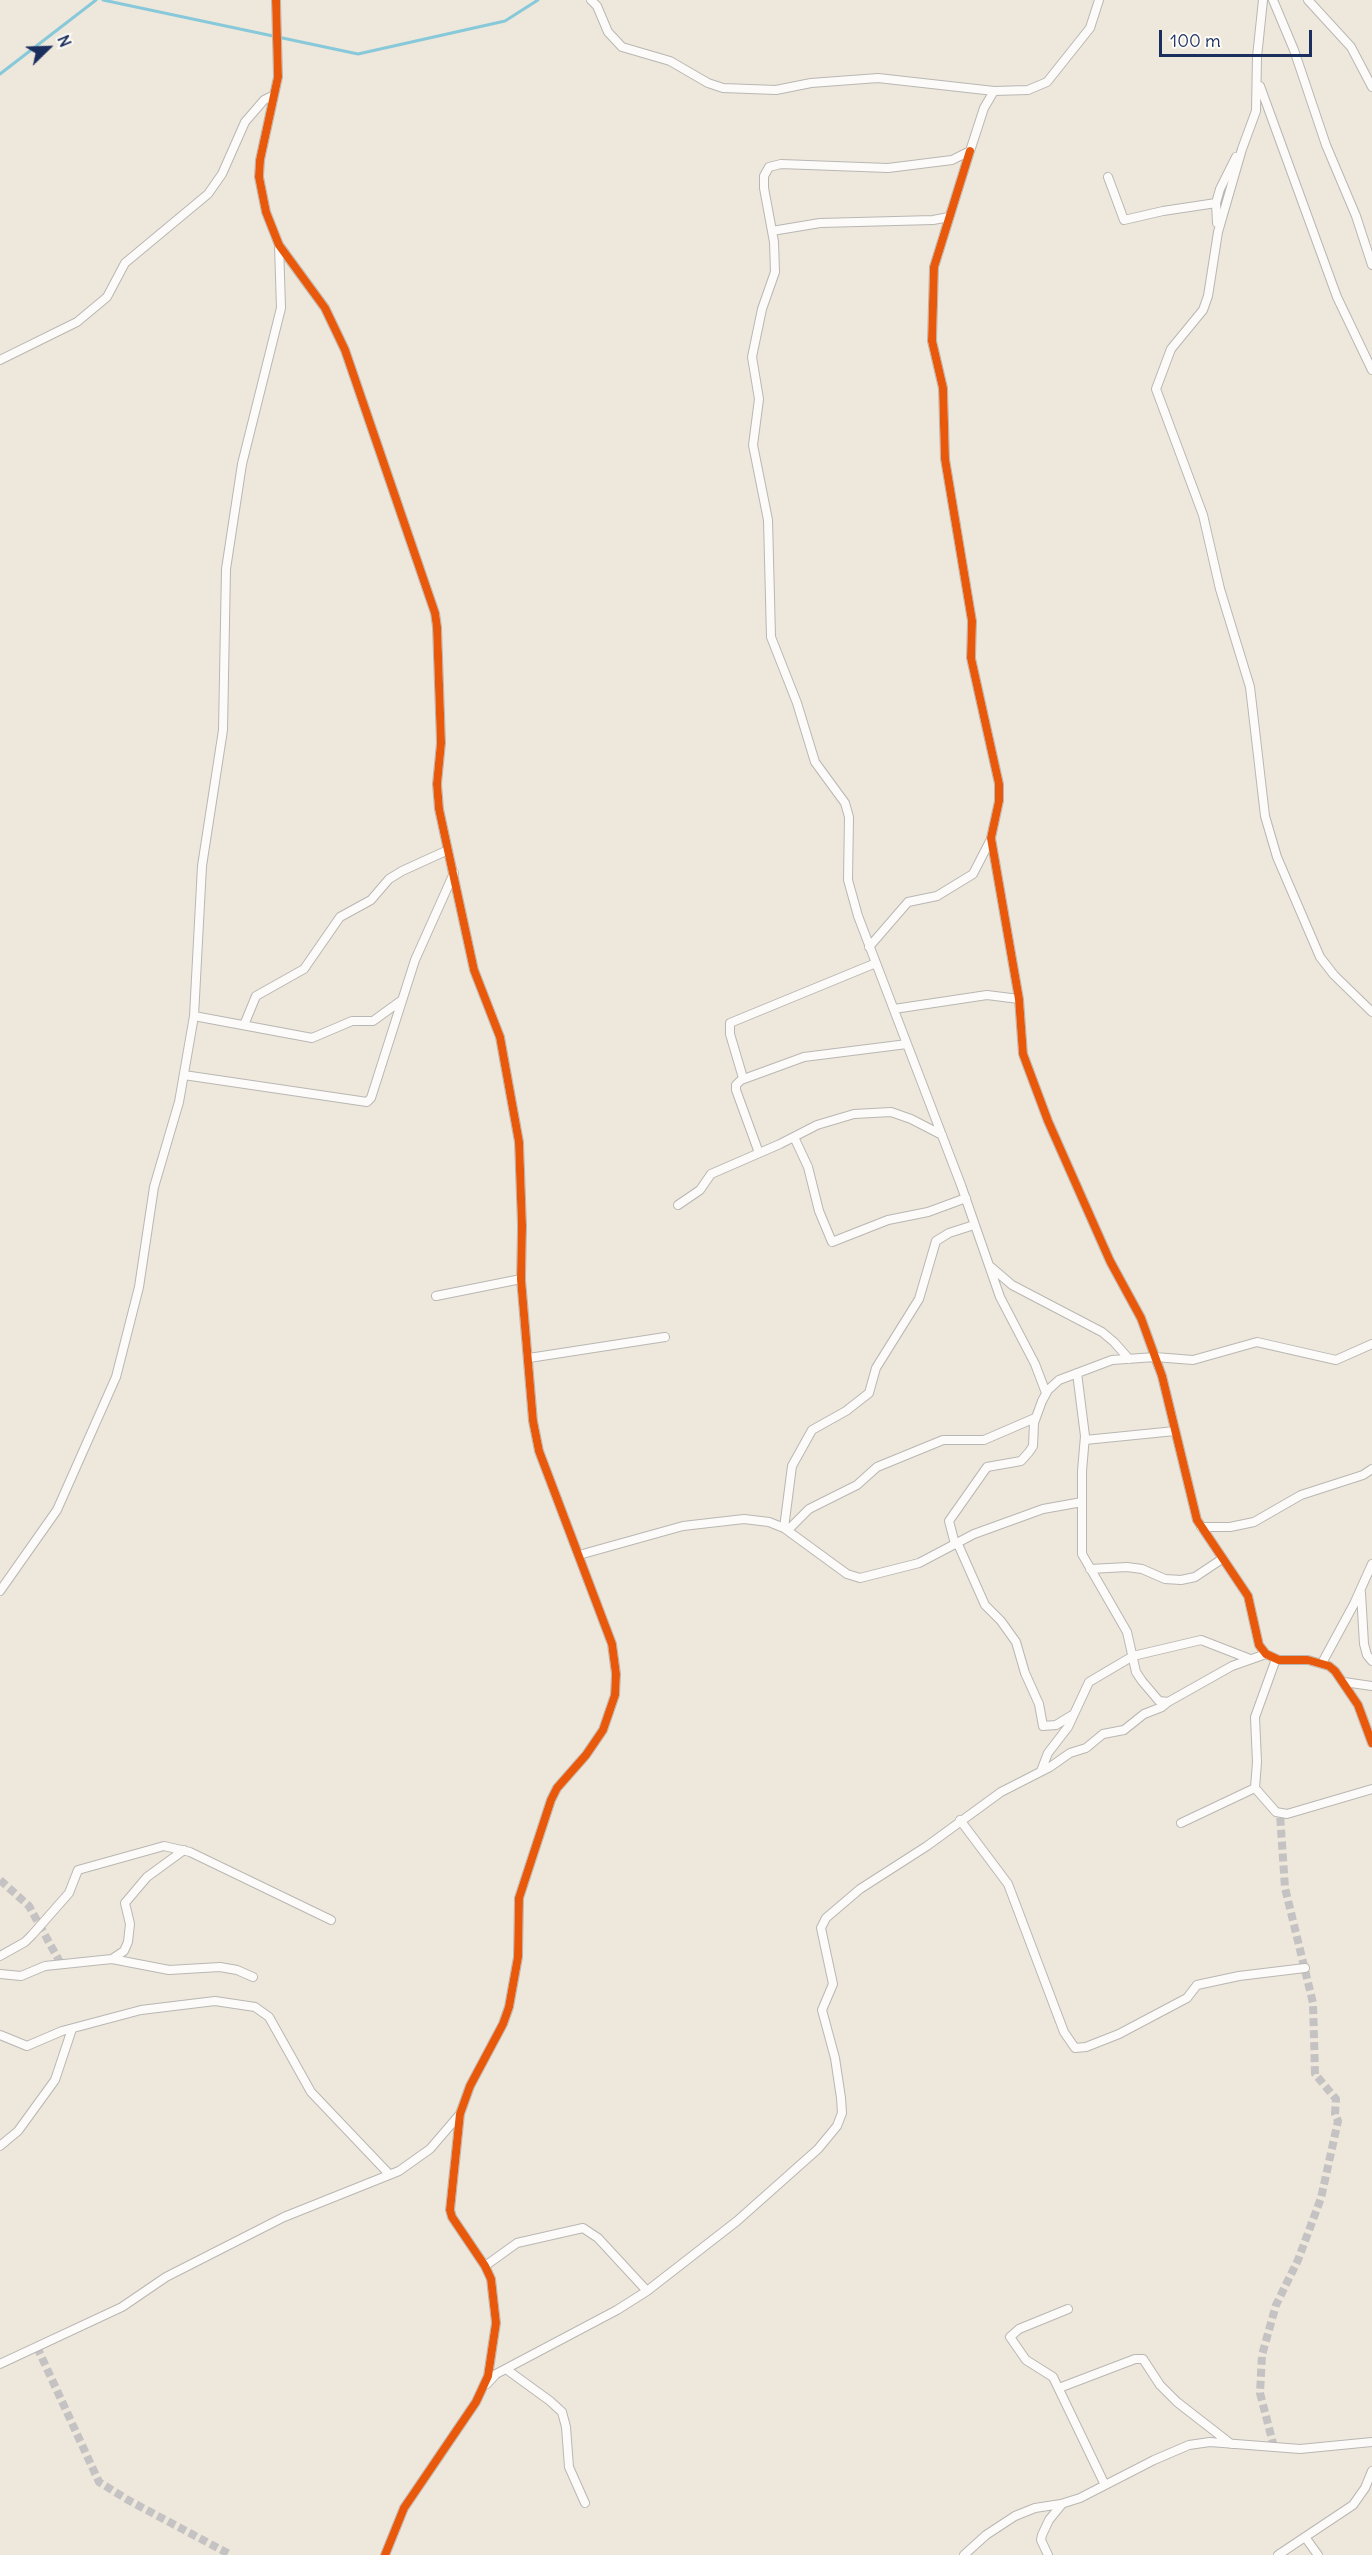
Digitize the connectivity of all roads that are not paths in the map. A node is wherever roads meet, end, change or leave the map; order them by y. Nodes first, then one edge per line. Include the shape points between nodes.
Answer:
1 (276, 0) edge
2 (591, 0) edge
3 (1099, 0) edge
4 (1263, 0) edge
5 (1273, 0) edge
6 (1308, 0) edge
7 (1257, 78) junction
8 (1372, 87) edge
9 (994, 91) junction
10 (272, 96) junction
11 (1242, 149) junction
12 (970, 151) junction
13 (1108, 177) dead end
14 (1216, 203) junction
15 (949, 217) junction
16 (772, 231) junction
17 (1218, 232) junction
18 (279, 245) junction
19 (1372, 265) edge
20 (0, 360) edge
21 (1372, 370) edge
22 (991, 838) junction
23 (448, 850) junction
24 (455, 873) junction
25 (869, 947) junction
26 (876, 963) junction
27 (1018, 999) junction
28 (402, 1000) junction
29 (894, 1009) junction
30 (1372, 1012) edge
31 (194, 1016) junction
32 (244, 1025) junction
33 (907, 1044) junction
34 (184, 1075) junction
35 (743, 1078) junction
36 (942, 1136) junction
37 (794, 1137) junction
38 (759, 1153) junction
39 (966, 1198) junction
40 (678, 1205) dead end
41 (975, 1225) junction
42 (986, 1262) junction
43 (521, 1279) junction
44 (436, 1296) dead end
45 (665, 1337) dead end
46 (1372, 1344) edge
47 (1155, 1357) junction
48 (529, 1358) junction
49 (1129, 1359) junction
50 (1077, 1373) junction
51 (1046, 1393) junction
52 (1035, 1418) junction
53 (1175, 1431) junction
54 (1085, 1440) junction
55 (1372, 1469) edge
56 (1082, 1502) junction
57 (1201, 1527) junction
58 (786, 1529) junction
59 (956, 1543) junction
60 (579, 1556) junction
61 (1222, 1559) junction
62 (1372, 1564) edge
63 (1090, 1569) junction
64 (1361, 1590) junction
65 (0, 1591) edge
66 (1266, 1654) junction
67 (1133, 1656) junction
68 (1250, 1659) junction
69 (1276, 1659) junction
70 (1372, 1661) edge
71 (1322, 1663) junction
72 (1344, 1682) junction
73 (1372, 1686) edge
74 (1168, 1702) junction
75 (1075, 1714) junction
76 (1372, 1743) edge
77 (1041, 1771) junction
78 (1255, 1788) junction
79 (1372, 1789) edge
80 (960, 1820) junction
81 (1181, 1823) dead end
82 (184, 1850) junction
83 (331, 1920) dead end
84 (0, 1956) edge
85 (112, 1959) junction
86 (1305, 1968) dead end
87 (0, 1974) edge
88 (253, 1977) dead end
89 (72, 2028) junction
90 (0, 2036) edge
91 (460, 2114) junction
92 (0, 2146) edge
93 (389, 2174) junction
94 (485, 2266) junction
95 (647, 2291) junction
96 (1068, 2309) dead end
97 (0, 2364) edge
98 (506, 2369) junction
99 (485, 2385) junction
100 (1059, 2388) junction
101 (1372, 2442) edge
102 (1231, 2444) junction
103 (1372, 2471) edge
104 (1105, 2485) junction
105 (585, 2503) dead end
106 (1062, 2504) junction
107 (1305, 2537) junction
108 (385, 2555) edge
109 (964, 2555) edge
110 (1048, 2555) edge
111 (1278, 2555) edge
112 (1318, 2555) edge

1 - 10 street via 278,77
2 - 9 street via 608,32 622,47 670,61 723,88 776,90 878,78
3 - 9 street via 1090,28 1047,82 1028,90
4 - 7 street
5 - 19 street
6 - 8 street via 1351,47
7 - 11 street via 1256,111
7 - 21 street via 1337,297
9 - 12 street
10 - 18 street via 260,177 266,212
10 - 20 street via 245,122 222,174 208,194 125,263 107,297 91,312
11 - 14 street via 1229,168
11 - 17 street
12 - 15 street
12 - 16 street via 939,163 888,168 781,164 769,167 764,188
13 - 14 street via 1124,220
14 - 17 street
15 - 16 street via 820,224
15 - 22 street via 934,267 932,340 943,388 945,459 972,621 971,658 999,784
16 - 25 street via 775,272 752,357 759,399 753,445 768,520 771,637 815,762 845,803 849,817 849,888
17 - 30 street via 1203,310 1176,341 1156,389 1203,515 1220,589 1251,687 1265,816 1277,857 1320,957
18 - 23 street via 326,308 345,350 435,613 441,744 438,792
18 - 31 street via 281,308 242,464 226,569 223,730 202,866
22 - 25 street via 980,867 973,874 937,896 908,902
22 - 27 street
23 - 24 street
23 - 32 street via 402,871 389,879 371,900 340,916 304,969 256,996
24 - 28 street via 428,927
24 - 43 street via 474,970 500,1037 519,1142
25 - 26 street
26 - 29 street
26 - 35 street via 730,1023
27 - 29 street via 987,995
27 - 47 street via 1021,1042 1034,1088 1110,1261 1141,1318
28 - 32 street via 373,1021 352,1021 312,1038
28 - 34 street via 367,1102
29 - 33 street
31 - 32 street
31 - 34 street
33 - 35 street via 804,1057
33 - 36 street
34 - 65 street via 154,1187 139,1287 116,1377 57,1510
35 - 38 street via 736,1088
36 - 37 street via 911,1119 880,1111 817,1125
36 - 39 street
37 - 38 street
37 - 39 street via 833,1242 888,1220 928,1212
38 - 40 street via 708,1176 700,1190
39 - 41 street
41 - 42 street
41 - 58 street via 936,1241 919,1299 876,1368 869,1393 812,1430 792,1466
42 - 49 street via 1012,1285 1102,1332
42 - 51 street
43 - 44 street
43 - 48 street
45 - 48 street
46 - 47 street via 1338,1360 1259,1342 1196,1359
47 - 49 street
47 - 53 street
48 - 60 street via 531,1406 539,1451
49 - 50 street via 1112,1360
50 - 51 street via 1059,1380
50 - 54 street
51 - 52 street
52 - 58 street via 984,1440 943,1440 877,1467 857,1485 809,1509
52 - 59 street via 1029,1452 1020,1461 987,1467 949,1521
53 - 54 street
53 - 57 street
54 - 56 street
55 - 57 street via 1301,1495 1254,1522
56 - 59 street via 1043,1509
56 - 63 street via 1080,1544
57 - 61 street
58 - 59 street via 856,1578 919,1563
58 - 60 street via 744,1519 683,1526
59 - 75 street via 985,1605 1016,1642 1041,1709 1043,1726 1056,1725
60 - 91 street via 612,1644 615,1695 600,1737 551,1800 519,1898 518,1957 509,2007
61 - 63 street via 1195,1577 1181,1580 1165,1579 1142,1569
61 - 66 street via 1248,1596 1258,1643
62 - 64 street
63 - 67 street via 1127,1632
64 - 70 street via 1364,1644
64 - 71 street
66 - 68 street
66 - 69 street
67 - 68 street via 1201,1640
67 - 74 street via 1142,1681 1159,1701
67 - 75 street via 1091,1679
68 - 74 street
69 - 71 street
69 - 78 street via 1255,1717
71 - 72 street
72 - 73 street
72 - 76 street via 1358,1705
74 - 77 street via 1124,1730 1102,1734
75 - 77 street via 1048,1753
77 - 80 street
78 - 79 street via 1276,1812 1287,1814
78 - 81 street
80 - 86 street via 1008,1884 1064,2032 1075,2048 1119,2034 1187,1998 1197,1985
80 - 95 street via 860,1889 822,1924 833,1978 822,2010 834,2049 841,2098 837,2126 737,2221
82 - 83 street
82 - 84 street via 164,1846 78,1870 69,1893 32,1935
82 - 85 street via 147,1876 125,1903 130,1924 128,1942 124,1951
85 - 87 street via 45,1966 21,1976
85 - 88 street via 169,1970 220,1967
89 - 90 street via 27,2046
89 - 92 street via 55,2080 18,2131
89 - 93 street via 141,2010 208,2002 255,2007 265,2012 275,2026 311,2092
91 - 93 street via 430,2149
91 - 94 street via 450,2210
93 - 97 street via 284,2217 166,2277 122,2307
94 - 95 street via 517,2243 583,2228 598,2238
94 - 99 street via 493,2288 496,2323
95 - 98 street
96 - 100 street via 1010,2335 1026,2360 1053,2377
98 - 99 street
98 - 105 street via 561,2412 569,2467
99 - 108 street via 404,2508
100 - 102 street via 1135,2359 1143,2360 1177,2402
100 - 104 street
101 - 102 street via 1300,2449
102 - 104 street via 1189,2445
103 - 107 street via 1353,2505
104 - 106 street
106 - 109 street via 1015,2516
106 - 110 street via 1042,2535
107 - 111 street
107 - 112 street

